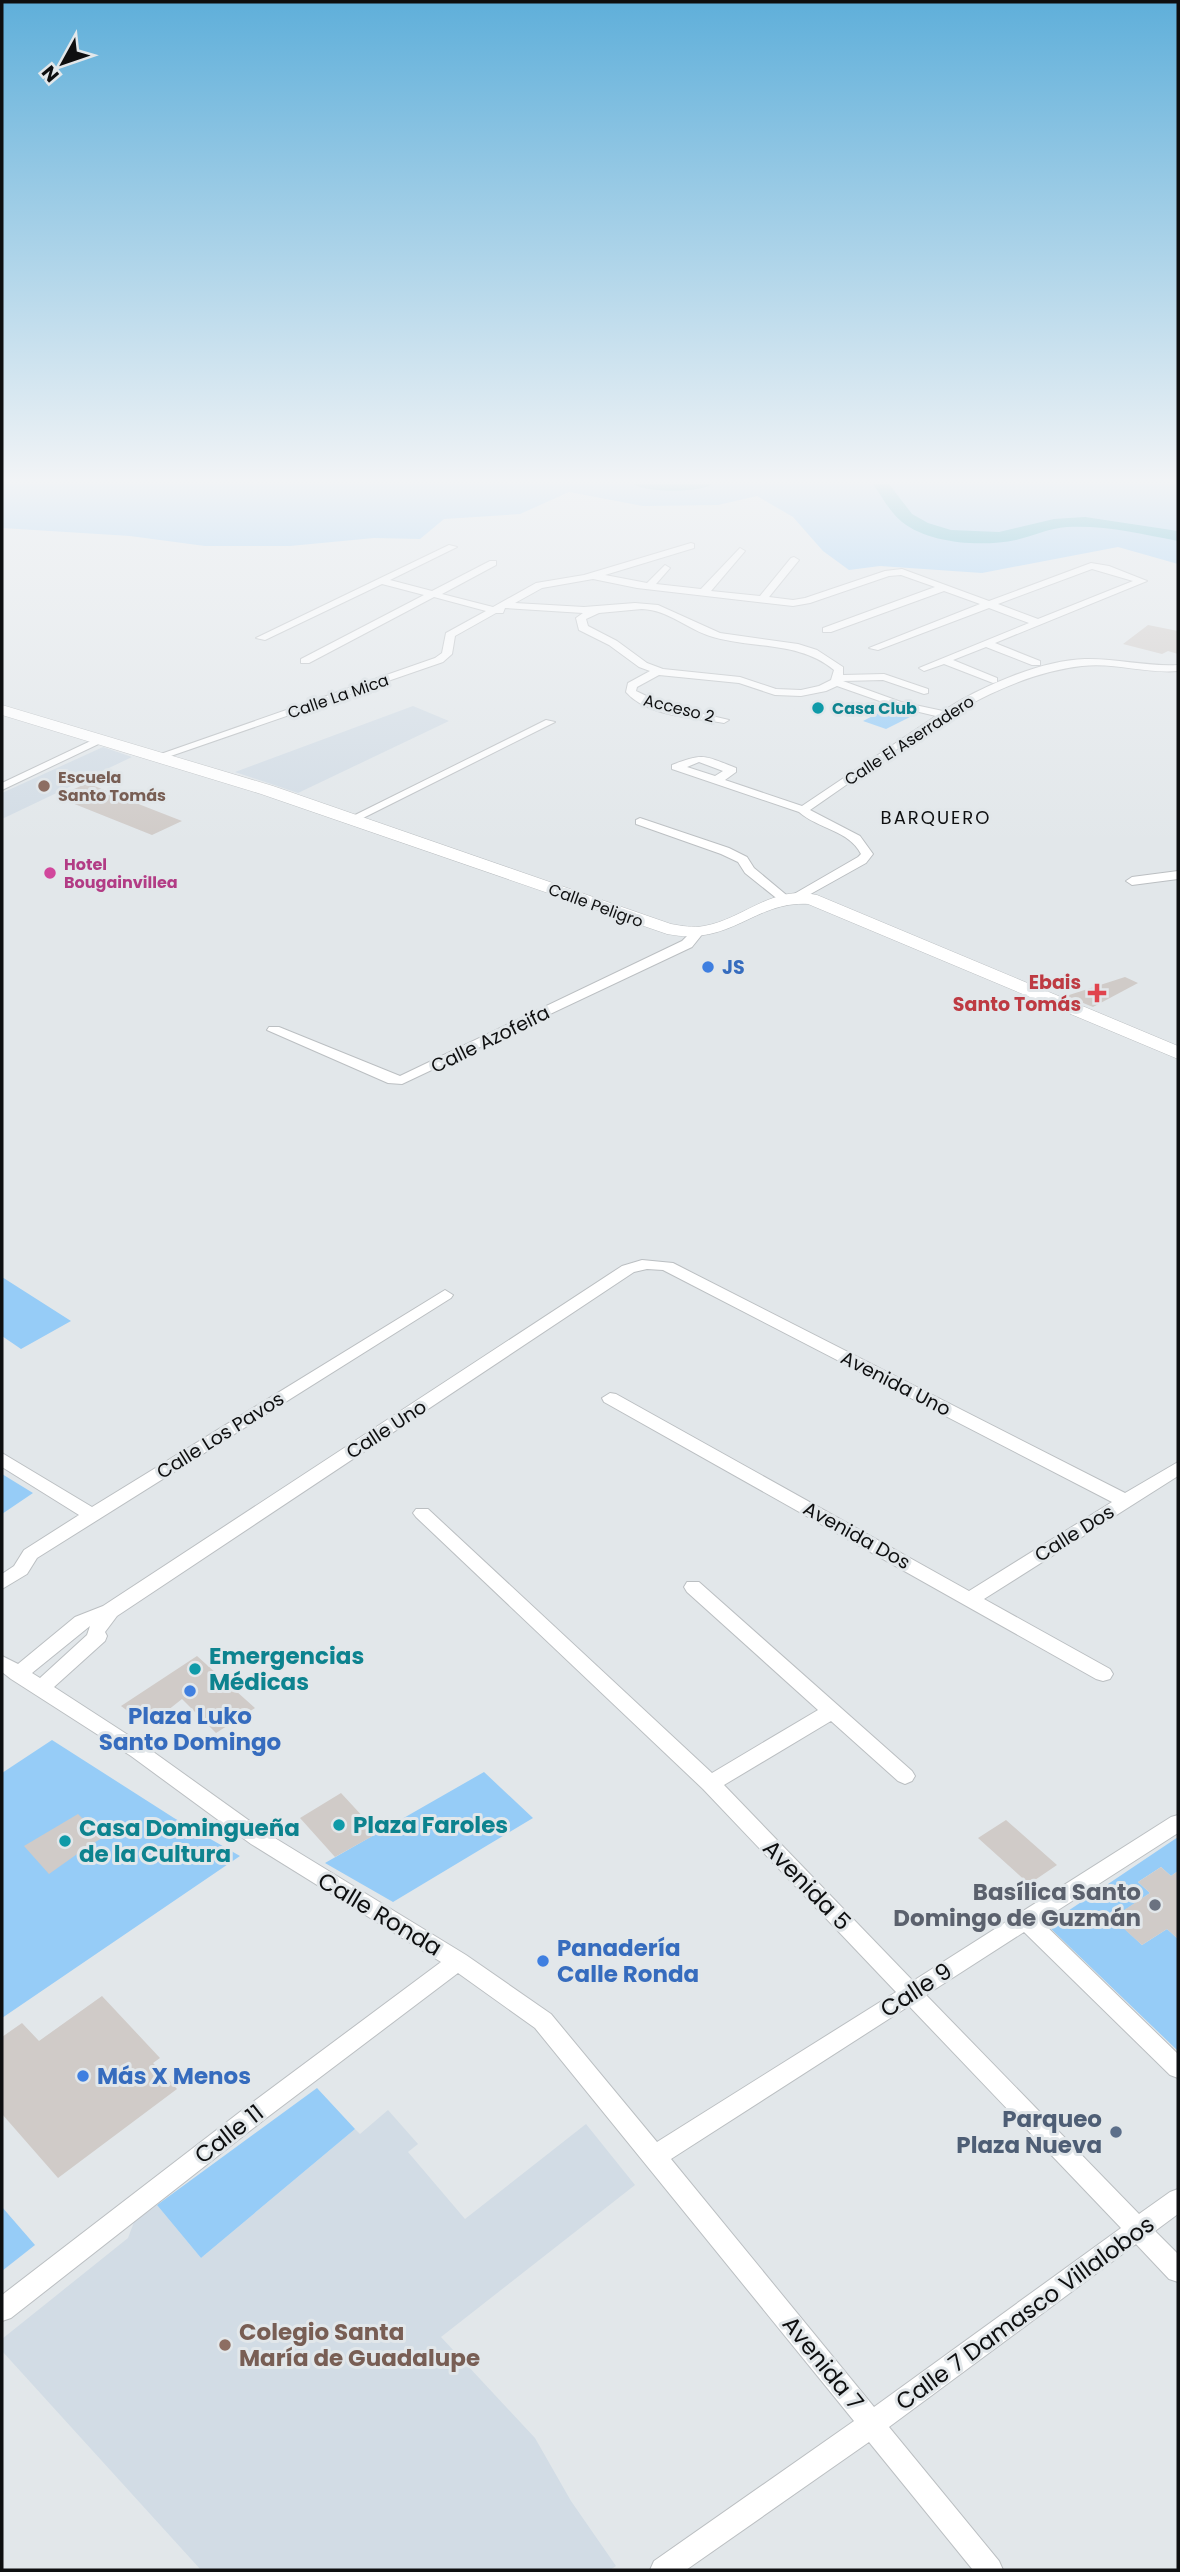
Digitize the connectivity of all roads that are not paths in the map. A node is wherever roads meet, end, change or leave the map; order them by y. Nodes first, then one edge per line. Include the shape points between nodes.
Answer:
1 (332, 604) edge
2 (413, 604) edge
3 (454, 604) edge
4 (898, 604) edge
5 (989, 604) joint
6 (1086, 604) edge
7 (504, 605) joint
8 (597, 610) junction
9 (489, 613) junction
10 (585, 615) junction
11 (1039, 623) junction
12 (827, 630) dead end
13 (261, 638) dead end
14 (986, 643) junction
15 (874, 648) dead end
16 (943, 660) junction
17 (305, 661) dead end
18 (1036, 663) dead end
19 (1178, 667) edge
20 (924, 668) dead end
21 (658, 671) junction
22 (837, 680) junction
23 (993, 680) dead end
24 (924, 691) dead end
25 (2, 709) edge
26 (944, 715) junction
27 (724, 720) dead end
28 (551, 722) dead end
29 (103, 740) junction
30 (161, 756) junction
31 (715, 781) dead end
32 (2, 787) edge
33 (803, 810) junction
34 (353, 819) junction
35 (640, 822) dead end
36 (1178, 875) edge
37 (1132, 881) dead end
38 (791, 898) junction
39 (698, 932) junction
40 (274, 1030) dead end
41 (1178, 1053) edge
42 (667, 1266) joint
43 (445, 1295) dead end
44 (610, 1398) dead end
45 (2, 1459) edge
46 (1178, 1468) edge
47 (1125, 1501) junction
48 (422, 1513) dead end
49 (92, 1515) junction
50 (2, 1583) edge
51 (693, 1587) dead end
52 (971, 1598) junction
53 (110, 1611) junction
54 (10, 1668) edge
55 (1103, 1674) dead end
56 (40, 1689) junction
57 (832, 1711) junction
58 (905, 1776) dead end
59 (710, 1784) junction
60 (1178, 1823) edge
61 (1026, 1920) junction
62 (458, 1961) junction
63 (911, 1993) junction
64 (1178, 2068) edge
65 (654, 2157) junction
66 (1178, 2200) edge
67 (1139, 2230) junction
68 (1178, 2271) edge
69 (2, 2310) edge
70 (871, 2425) junction
71 (663, 2570) edge
72 (990, 2570) edge

1 - 13 street
2 - 17 street
3 - 9 street
4 - 12 street
5 - 11 street
5 - 15 street
6 - 11 street
7 - 8 street
7 - 9 street, Calle La Mica
8 - 10 street
8 - 22 street via 629,605 663,609 713,634 828,659 839,669
9 - 10 street
9 - 30 street, Calle La Mica via 450,635 447,654 439,660
10 - 21 street via 580,621 586,630
11 - 14 street
14 - 16 street
14 - 18 street
16 - 20 street
16 - 23 street
19 - 26 street, Calle El Aserradero via 1084,662 1051,667 1004,684
21 - 22 street via 740,680 788,693 813,691
21 - 27 street, Acceso 2 via 632,685 634,696
22 - 24 street via 884,677
22 - 26 street via 888,701
25 - 29 main road, Calle Peligro
26 - 33 street, Calle El Aserradero
28 - 34 street
29 - 30 main road, Calle Peligro
29 - 32 street
30 - 34 main road, Calle Peligro
31 - 33 street
33 - 38 street via 859,841 867,854
34 - 39 main road, Calle Peligro via 651,924
35 - 38 street via 743,860 749,870
36 - 37 street
38 - 39 main road, Calle Peligro
38 - 41 main road via 829,905
39 - 40 street, Calle Azofeifa via 687,944 402,1080
42 - 47 street, Avenida Uno
42 - 53 street, Calle Uno via 654,1263 628,1269
43 - 49 street, Calle Los Pavos
44 - 52 street, Avenida Dos
45 - 49 street
46 - 47 street, Calle Dos
47 - 52 street, Calle Dos
48 - 59 street, Avenida 5
49 - 50 street, Calle Los Pavos via 30,1554 21,1570
51 - 57 street
52 - 55 street, Avenida Dos
53 - 54 street, Calle Uno via 82,1622
53 - 56 street, Calle Uno via 95,1633 98,1636
54 - 56 street, Calle Ronda
56 - 62 street, Calle Ronda via 147,1757 258,1838
57 - 58 street
57 - 59 street
59 - 63 street, Avenida 5
60 - 61 street, Calle 9
61 - 63 street, Calle 9
61 - 64 street
62 - 65 street, Calle Ronda via 543,2021
62 - 69 street, Calle 11
63 - 65 street, Calle 9
63 - 67 street, Avenida 5
65 - 70 street, Avenida 7
66 - 67 street, Calle 7 Damasco Villalobos
67 - 68 street, Avenida 5
67 - 70 street, Calle 7 Damasco Villalobos
70 - 71 street, Calle 7 Damasco Villalobos
70 - 72 street, Avenida 7

